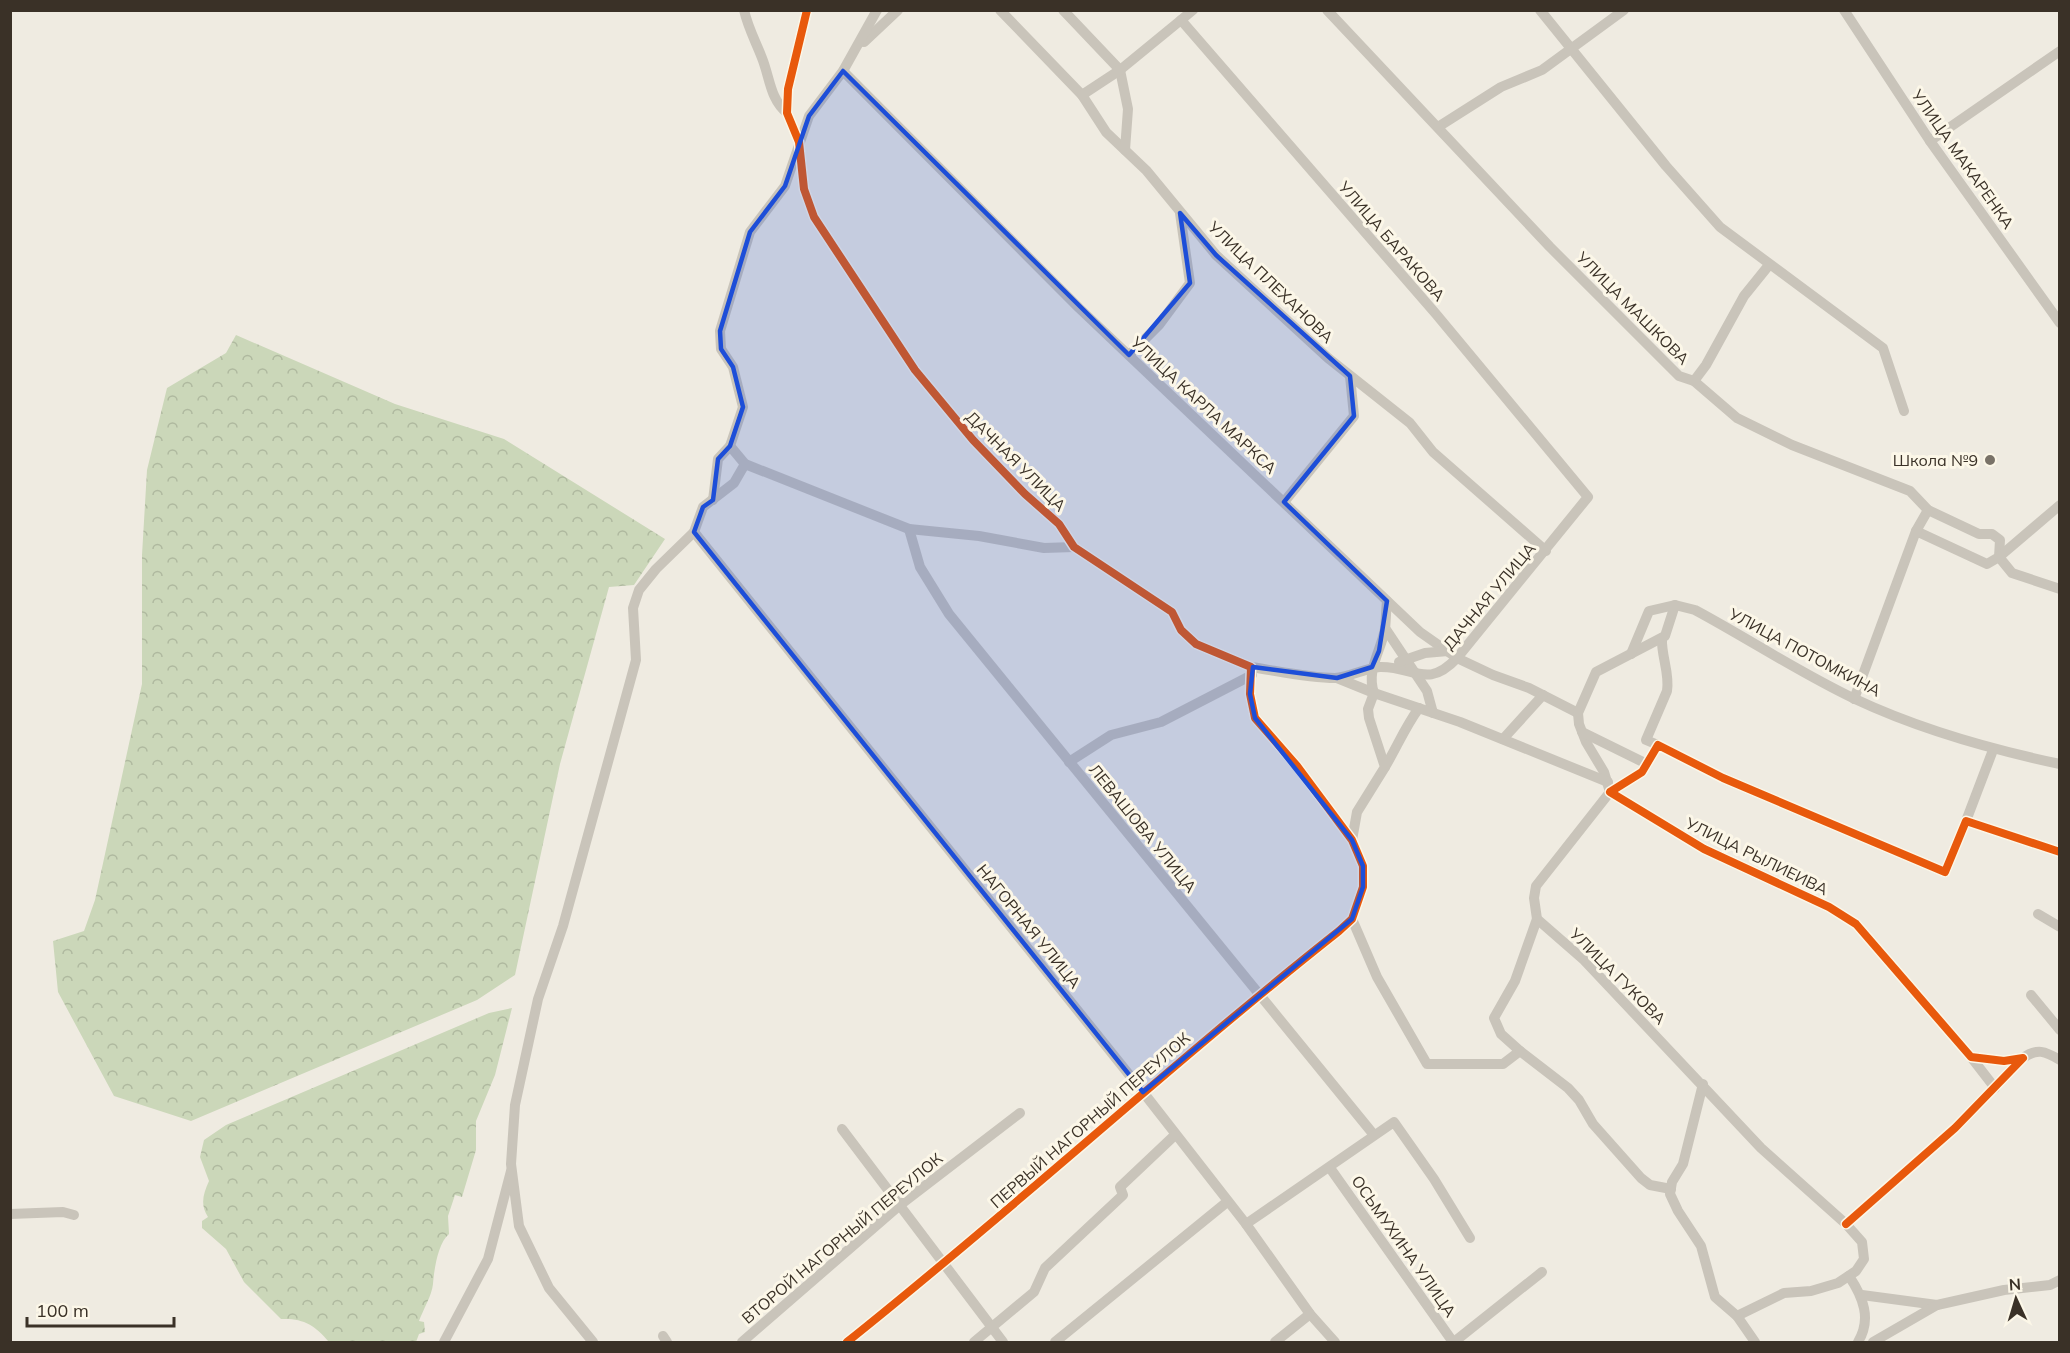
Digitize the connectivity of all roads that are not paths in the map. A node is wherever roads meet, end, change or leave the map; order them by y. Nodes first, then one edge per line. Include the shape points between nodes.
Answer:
1 (744, 10) edge
2 (807, 10) edge
3 (877, 10) edge
4 (898, 10) edge
5 (995, 10) edge
6 (1063, 10) edge
7 (1193, 10) edge
8 (1327, 10) edge
9 (1540, 10) edge
10 (1624, 10) edge
11 (1844, 10) edge
12 (1003, 14) edge
13 (1181, 20) junction
14 (857, 48) junction
15 (1572, 50) junction
16 (2060, 51) edge
17 (1120, 70) junction
18 (843, 71) junction
19 (1082, 95) junction
20 (787, 113) junction
21 (1438, 127) junction
22 (1930, 141) junction
23 (799, 142) junction
24 (1125, 150) junction
25 (1180, 213) junction
26 (1769, 265) junction
27 (2060, 323) edge
28 (1129, 355) junction
29 (1350, 376) junction
30 (1694, 381) junction
31 (1904, 411) dead end
32 (730, 446) junction
33 (745, 464) junction
34 (1588, 497) joint
35 (713, 500) junction
36 (1284, 502) junction
37 (2060, 505) edge
38 (1928, 510) junction
39 (909, 528) junction
40 (1916, 531) junction
41 (694, 532) junction
42 (1074, 547) junction
43 (1546, 551) junction
44 (1999, 557) junction
45 (2060, 589) edge
46 (1387, 601) junction
47 (1675, 605) junction
48 (1385, 628) junction
49 (1662, 638) junction
50 (1448, 651) junction
51 (1631, 654) junction
52 (1457, 658) junction
53 (1404, 659) junction
54 (1388, 667) junction
55 (1372, 668) junction
56 (1252, 671) junction
57 (1415, 675) junction
58 (1437, 675) junction
59 (1337, 678) junction
60 (1426, 691) junction
61 (1374, 693) junction
62 (1544, 695) junction
63 (1854, 699) junction
64 (1416, 707) junction
65 (1433, 713) junction
66 (1578, 713) junction
67 (1582, 732) junction
68 (1503, 739) junction
69 (1658, 746) junction
70 (1993, 750) junction
71 (1069, 762) junction
72 (1647, 764) junction
73 (2060, 764) edge
74 (1385, 767) junction
75 (1609, 787) junction
76 (1966, 821) junction
77 (1352, 840) junction
78 (2060, 852) edge
79 (2038, 914) dead end
80 (1537, 918) junction
81 (1352, 920) junction
82 (2060, 927) edge
83 (1259, 994) junction
84 (2031, 995) dead end
85 (2060, 1030) edge
86 (1520, 1051) junction
87 (1971, 1057) junction
88 (2023, 1058) junction
89 (2060, 1060) edge
90 (1703, 1084) junction
91 (1995, 1088) junction
92 (1143, 1092) junction
93 (1020, 1113) dead end
94 (842, 1129) dead end
95 (1175, 1135) junction
96 (1374, 1135) junction
97 (512, 1168) junction
98 (1330, 1168) junction
99 (1671, 1189) junction
100 (1227, 1202) junction
101 (900, 1205) junction
102 (10, 1214) edge
103 (74, 1215) dead end
104 (1246, 1224) junction
105 (1846, 1224) junction
106 (1470, 1239) dead end
107 (943, 1261) junction
108 (1542, 1272) dead end
109 (1849, 1275) junction
110 (2056, 1283) edge
111 (1862, 1295) junction
112 (1936, 1305) junction
113 (1310, 1314) junction
114 (1737, 1316) junction
115 (986, 1335) edge
116 (444, 1342) edge
117 (593, 1342) edge
118 (742, 1342) edge
119 (847, 1342) edge
120 (974, 1342) edge
121 (1003, 1342) edge
122 (1055, 1342) edge
123 (1275, 1342) edge
124 (1335, 1342) edge
125 (1454, 1342) edge
126 (1755, 1342) edge
127 (1858, 1342) edge
128 (1873, 1342) edge

1 - 20 street via 771,90
2 - 20 street via 788,89
3 - 14 street
4 - 14 street
5 - 12 street, УЛИЦА ПЛЕХАНОВА
6 - 17 street
7 - 13 street
8 - 21 street, УЛИЦА МАШКОВА
9 - 15 street
10 - 15 street
11 - 22 street, УЛИЦА МАКАРЕНКА
12 - 19 street, УЛИЦА ПЛЕХАНОВА
13 - 17 street
13 - 34 street, УЛИЦА БАРАКОВА via 1436,314
14 - 18 street
15 - 21 street via 1542,70 1501,87
15 - 26 street via 1720,227
16 - 22 street
17 - 19 street
17 - 24 street via 1128,109
18 - 23 street via 809,116
18 - 28 street, УЛИЦА КАРЛА МАРКСА
19 - 24 street, УЛИЦА ПЛЕХАНОВА via 1106,132
20 - 23 street
21 - 30 street, УЛИЦА МАШКОВА via 1679,376
22 - 27 street, УЛИЦА МАКАРЕНКА
23 - 32 street via 785,186 750,232 720,331 721,349 733,367 743,407
23 - 42 street, ДАЧНАЯ УЛИЦА via 804,189 814,217 915,370 973,440 1059,524
24 - 25 street, УЛИЦА ПЛЕХАНОВА
25 - 28 street via 1190,283 1159,325
25 - 29 street, УЛИЦА ПЛЕХАНОВА via 1216,255
26 - 30 street via 1744,296
26 - 31 street via 1883,348
28 - 36 street, УЛИЦА КАРЛА МАРКСА
29 - 36 street via 1354,416
29 - 43 street, УЛИЦА ПЛЕХАНОВА via 1410,423 1433,452
30 - 38 street, УЛИЦА МАШКОВА via 1737,418 1792,445 1910,491
32 - 33 street
32 - 35 street via 718,459
33 - 35 street via 734,483
33 - 39 street
34 - 43 street, ДАЧНАЯ УЛИЦА
35 - 41 street via 703,507
36 - 46 street, УЛИЦА КАРЛА МАРКСА
37 - 44 street
38 - 40 street
38 - 44 street, УЛИЦА МАШКОВА via 1979,534 1992,534 2000,540
39 - 42 street via 1044,548
39 - 71 street, ЛЕВАШОВА УЛИЦА via 920,567 949,614
40 - 44 street via 1986,564
40 - 63 street
41 - 92 street, НАГОРНАЯ УЛИЦА
41 - 97 street via 639,590 633,608 636,660 529,1035 515,1105
42 - 56 street, ДАЧНАЯ УЛИЦА via 1172,612 1181,630 1196,644
43 - 52 street, ДАЧНАЯ УЛИЦА
44 - 45 street, УЛИЦА МАШКОВА via 2012,573
46 - 48 street
46 - 50 street, УЛИЦА КАРЛА МАРКСА via 1420,632
47 - 49 street
47 - 51 street via 1649,611
47 - 63 street, УЛИЦА ПОТОМКИНА via 1695,610
48 - 53 street
48 - 55 street
49 - 51 street
49 - 69 street via 1661,652 1669,682 1646,740
50 - 52 street, УЛИЦА КАРЛА МАРКСА
50 - 53 street
51 - 66 street via 1596,672
52 - 58 street, ДАЧНАЯ УЛИЦА
52 - 62 street, УЛИЦА КАРЛА МАРКСА
53 - 54 street
53 - 57 street
54 - 55 street, ДАЧНАЯ УЛИЦА
54 - 57 street, ДАЧНАЯ УЛИЦА
55 - 59 street, ДАЧНАЯ УЛИЦА
55 - 61 street via 1370,682
56 - 59 street, ДАЧНАЯ УЛИЦА
56 - 71 street via 1161,722 1111,735
56 - 77 street via 1250,694 1255,718 1297,766
57 - 58 street, ДАЧНАЯ УЛИЦА
57 - 60 street
58 - 60 street
59 - 61 street, УЛИЦА РЫЛИЕИВА
60 - 64 street
60 - 65 street
61 - 64 street, УЛИЦА РЫЛИЕИВА
61 - 74 street via 1369,718
62 - 66 street, УЛИЦА КАРЛА МАРКСА
62 - 68 street
63 - 70 street, УЛИЦА ПОТОМКИНА via 1916,726
64 - 65 street, УЛИЦА РЫЛИЕИВА
64 - 74 street
65 - 68 street, УЛИЦА РЫЛИЕИВА
66 - 67 street
67 - 72 street
67 - 75 street
68 - 75 street, УЛИЦА РЫЛИЕИВА
69 - 72 street
69 - 76 street via 1945,872
70 - 73 street, УЛИЦА ПОТОМКИНА
70 - 76 street
71 - 83 street, ЛЕВАШОВА УЛИЦА
72 - 75 street via 1642,772
74 - 77 street via 1358,812
75 - 80 street via 1536,886
75 - 87 street, УЛИЦА РЫЛИЕИВА via 1704,849 1829,907 1856,924
76 - 78 street
77 - 81 street via 1363,866 1363,888
79 - 82 street
80 - 86 street via 1515,981 1494,1018 1501,1034
80 - 90 street, УЛИЦА ГУКОВА via 1584,960
81 - 83 street, ПЕРВЫЙ НАГОРНЫЙ ПЕРЕУЛОК
81 - 86 street via 1377,978 1427,1064 1503,1064
83 - 92 street, ПЕРВЫЙ НАГОРНЫЙ ПЕРЕУЛОК
83 - 96 street, ЛЕВАШОВА УЛИЦА
84 - 85 street
86 - 99 street via 1568,1088 1593,1124 1641,1178 1650,1185
87 - 88 street via 2004,1062
87 - 91 street, УЛИЦА РЫЛИЕИВА
88 - 89 street via 2032,1052 2046,1051
88 - 91 street
90 - 99 street via 1683,1164
90 - 105 street, УЛИЦА ГУКОВА via 1761,1148
91 - 105 street
92 - 95 street, НАГОРНАЯ УЛИЦА
92 - 107 street, ПЕРВЫЙ НАГОРНЫЙ ПЕРЕУЛОК via 1077,1152
93 - 101 street, ВТОРОЙ НАГОРНЫЙ ПЕРЕУЛОК
94 - 101 street
95 - 100 street, НАГОРНАЯ УЛИЦА
95 - 115 street via 1120,1187 1123,1195 1101,1218 1045,1268 1034,1292
96 - 98 street
96 - 106 street via 1394,1122
97 - 116 street via 488,1259
97 - 117 street via 515,1208 524,1243 555,1297
98 - 104 street
98 - 125 street, ОСЬМУХИНА УЛИЦА
99 - 114 street via 1678,1211 1701,1246 1714,1298
100 - 104 street, НАГОРНАЯ УЛИЦА
100 - 122 street
101 - 107 street
101 - 118 street, ВТОРОЙ НАГОРНЫЙ ПЕРЕУЛОК
102 - 103 street
104 - 113 street, НАГОРНАЯ УЛИЦА
105 - 109 street, УЛИЦА ГУКОВА via 1862,1242 1863,1259 1857,1271
107 - 115 street
107 - 119 street, ПЕРВЫЙ НАГОРНЫЙ ПЕРЕУЛОК
108 - 125 street
109 - 111 street
109 - 114 street via 1838,1283 1811,1291 1774,1296
110 - 112 street
111 - 112 street
111 - 127 street via 1864,1332
112 - 128 street
113 - 123 street
113 - 124 street, НАГОРНАЯ УЛИЦА
114 - 126 street
115 - 120 street
115 - 121 street

